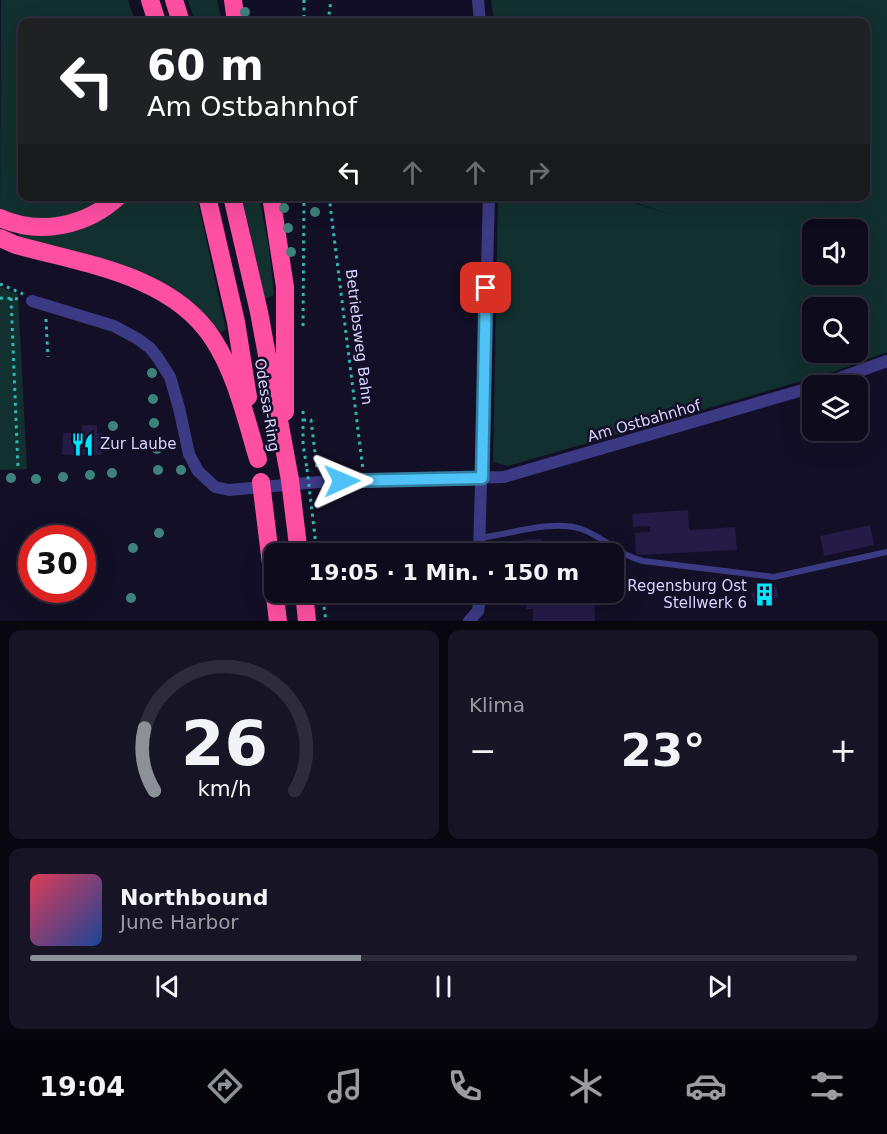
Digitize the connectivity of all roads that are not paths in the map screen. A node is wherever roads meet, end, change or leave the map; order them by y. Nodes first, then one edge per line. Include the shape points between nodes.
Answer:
1 (174, 0) edge
2 (233, 0) edge
3 (478, 0) edge
4 (150, 2) edge
5 (154, 18) edge
6 (180, 18) edge
7 (235, 18) edge
8 (480, 18) edge
9 (113, 201) edge
10 (208, 201) edge
11 (233, 201) edge
12 (272, 201) edge
13 (489, 201) edge
14 (0, 218) edge
15 (0, 238) edge
16 (32, 301) road end
17 (887, 361) edge
18 (848, 375) edge
19 (802, 390) edge
20 (284, 453) junction
21 (258, 459) junction
22 (482, 478) junction
23 (478, 538) junction
24 (298, 543) edge
25 (478, 543) edge
26 (887, 552) edge
27 (306, 603) edge
28 (479, 603) edge
29 (278, 621) edge
30 (308, 621) edge
31 (469, 621) edge

1 - 6 highway
2 - 7 highway
3 - 8 street
4 - 5 highway
9 - 14 highway via 85,219 63,225 35,227
10 - 21 highway, Odessa-Ring via 236,322
11 - 20 highway, Odessa-Ring via 259,312
12 - 20 highway via 285,287
13 - 22 street
15 - 21 highway via 139,281 182,304 214,340 229,370
16 - 22 street, Am Ostbahnhof via 114,326 154,353 170,377 189,454 198,471 214,487 229,490 319,482
17 - 18 street
19 - 22 street, Am Ostbahnhof via 504,477
20 - 24 highway, Odessa-Ring, bridge
21 - 29 highway, Odessa-Ring, bridge
22 - 23 street
23 - 25 street
23 - 26 lane via 543,527 579,528 627,557 774,577
27 - 30 highway
28 - 31 street

